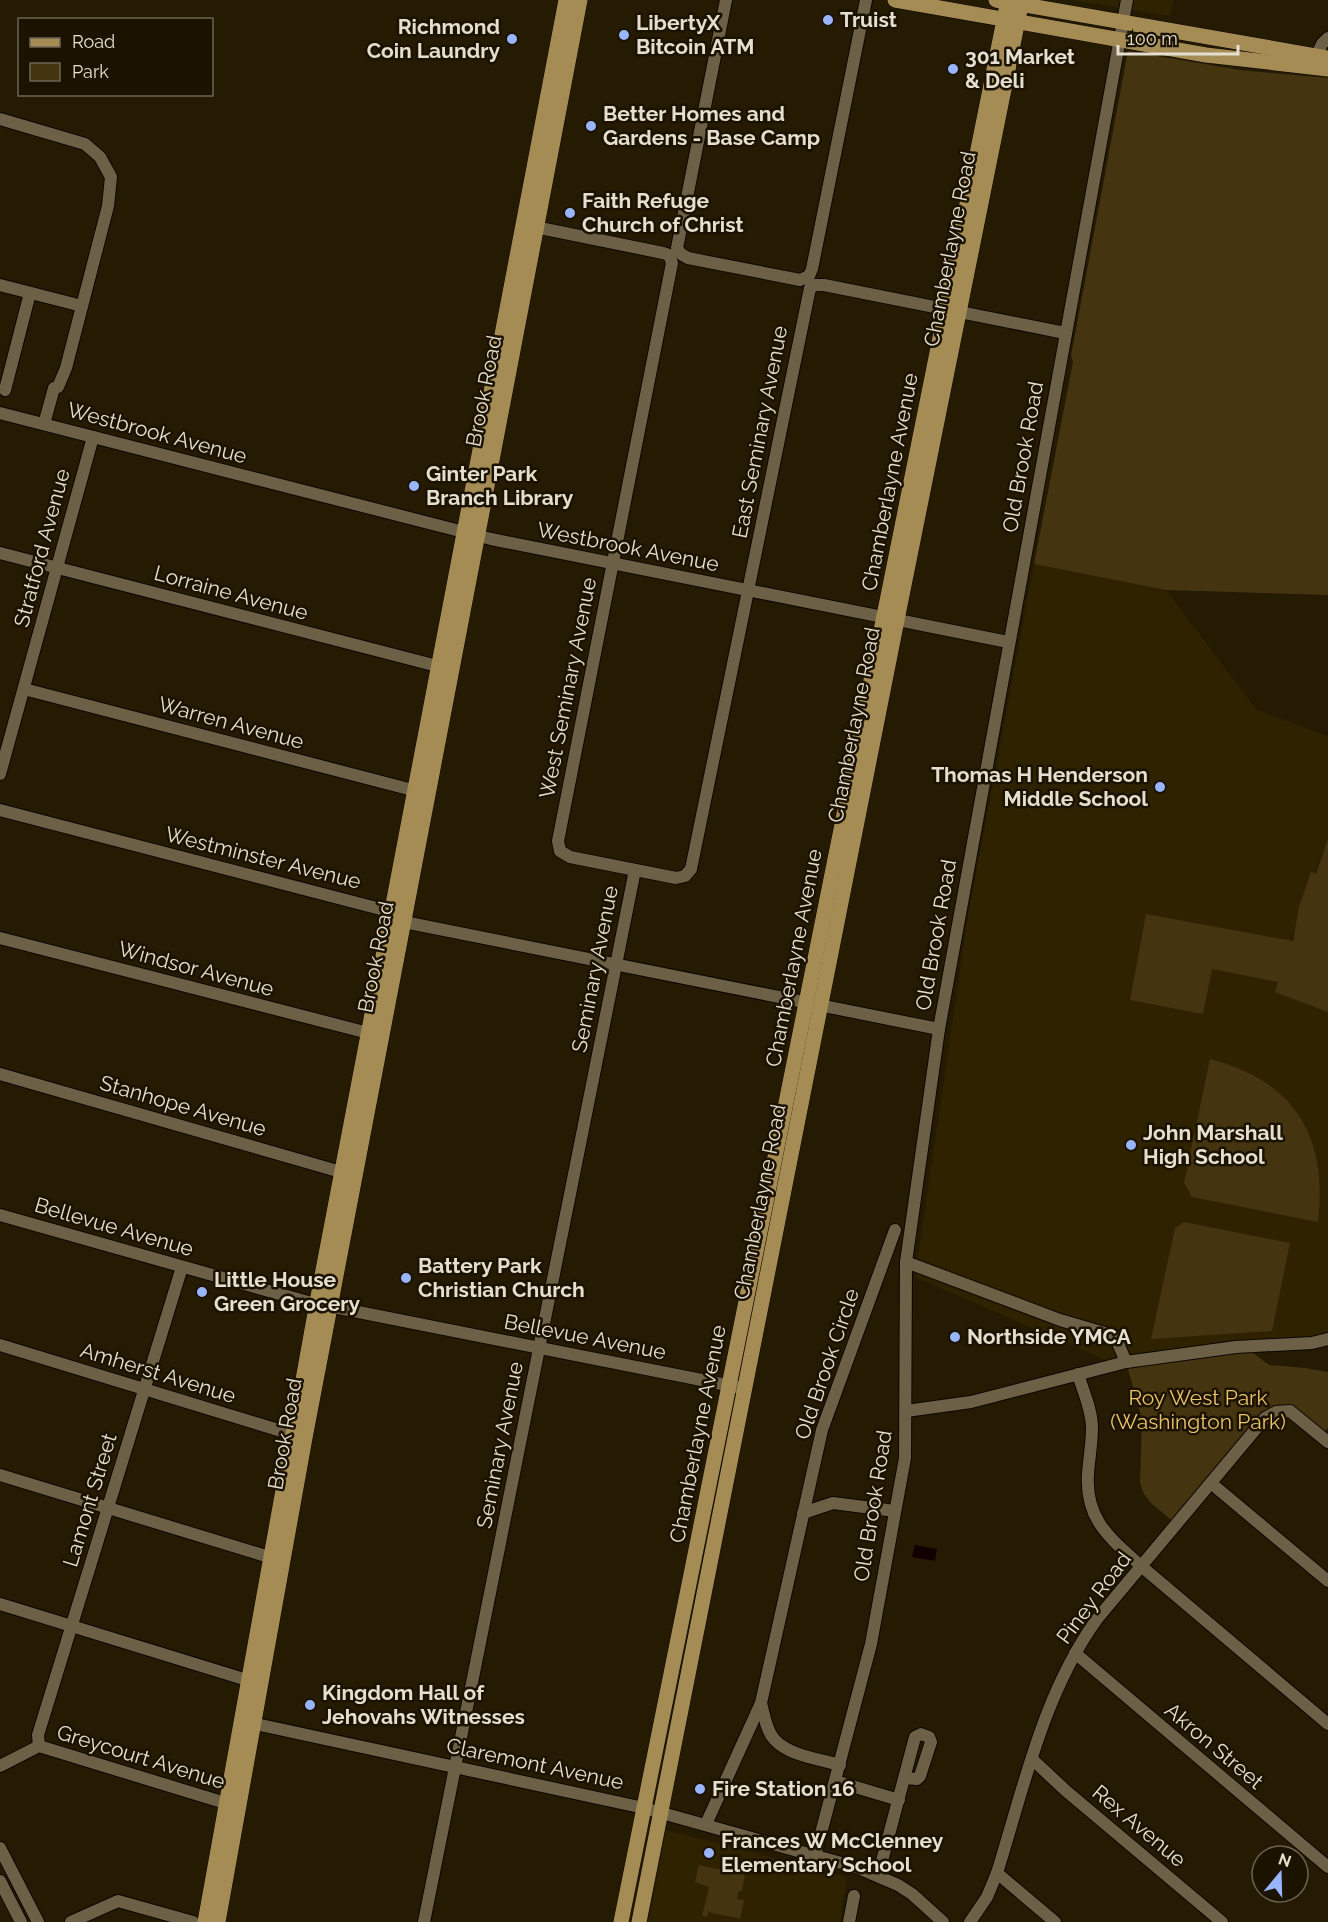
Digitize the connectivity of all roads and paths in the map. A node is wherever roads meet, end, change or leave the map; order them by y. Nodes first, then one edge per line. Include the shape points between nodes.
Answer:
1 (566, 0) edge
2 (580, 0) edge
3 (726, 0) edge
4 (866, 0) edge
5 (895, 0) edge
6 (1127, 0) edge
7 (1011, 1) edge
8 (1011, 20) junction
9 (1124, 22) junction
10 (1328, 38) edge
11 (1120, 39) junction
12 (1318, 60) edge
13 (1328, 69) edge
14 (0, 119) edge
15 (530, 226) junction
16 (674, 253) junction
17 (809, 282) junction
18 (0, 285) edge
19 (30, 293) junction
20 (82, 306) junction
21 (952, 310) junction
22 (1065, 333) junction
23 (5, 390) dead end
24 (0, 413) edge
25 (48, 425) junction
26 (93, 436) junction
27 (471, 534) junction
28 (0, 553) edge
29 (613, 564) junction
30 (57, 568) junction
31 (748, 591) junction
32 (891, 619) junction
33 (1008, 642) junction
34 (445, 668) junction
35 (24, 689) junction
36 (0, 774) edge
37 (421, 792) junction
38 (0, 810) edge
39 (635, 870) junction
40 (398, 917) junction
41 (0, 938) edge
42 (616, 964) junction
43 (813, 1004) junction
44 (939, 1029) junction
45 (375, 1035) junction
46 (0, 1074) edge
47 (348, 1174) junction
48 (0, 1215) edge
49 (895, 1230) dead end
50 (906, 1262) junction
51 (182, 1267) junction
52 (323, 1306) junction
53 (1328, 1339) edge
54 (0, 1345) edge
55 (539, 1348) junction
56 (1126, 1362) junction
57 (1078, 1374) junction
58 (729, 1386) junction
59 (144, 1389) junction
60 (744, 1389) junction
61 (906, 1411) junction
62 (299, 1437) junction
63 (1328, 1442) edge
64 (0, 1475) edge
65 (1212, 1484) junction
66 (108, 1508) junction
67 (895, 1511) junction
68 (803, 1513) junction
69 (277, 1560) junction
70 (1141, 1566) junction
71 (1328, 1581) edge
72 (0, 1604) edge
73 (72, 1626) junction
74 (1075, 1653) junction
75 (255, 1683) junction
76 (761, 1703) junction
77 (248, 1722) junction
78 (1328, 1724) edge
79 (39, 1746) junction
80 (1032, 1759) junction
81 (840, 1765) junction
82 (0, 1766) edge
83 (455, 1767) junction
84 (905, 1778) dead end
85 (835, 1781) junction
86 (899, 1800) junction
87 (233, 1805) junction
88 (644, 1808) junction
89 (660, 1812) junction
90 (706, 1824) junction
91 (0, 1848) edge
92 (815, 1856) junction
93 (1328, 1867) edge
94 (997, 1873) junction
95 (878, 1876) junction
96 (0, 1881) edge
97 (854, 1896) dead end
98 (21, 1922) edge
99 (38, 1922) edge
100 (71, 1922) edge
101 (193, 1922) edge
102 (205, 1922) edge
103 (218, 1922) edge
104 (424, 1922) edge
105 (621, 1922) edge
106 (639, 1922) edge
107 (849, 1922) edge
108 (943, 1922) edge
109 (970, 1922) edge
110 (1055, 1922) edge
111 (1222, 1922) edge

1 - 15 main road, Brook Road
2 - 15 main road, Brook Road
3 - 16 street, West Seminary Avenue
4 - 17 street, East Seminary Avenue
5 - 8 main road
6 - 9 street, Old Brook Road
7 - 8 main road
7 - 9 main road
8 - 11 main road
8 - 21 main road, Chamberlayne Road
9 - 11 street, Old Brook Road
9 - 12 main road
10 - 12 street
11 - 12 main road via 1235,59
11 - 22 street, Old Brook Road
12 - 13 main road
14 - 20 street via 86,144 98,154 109,173 108,206
15 - 16 street
15 - 27 main road, Brook Road
16 - 17 street
16 - 29 street, West Seminary Avenue
17 - 21 street
17 - 31 street, East Seminary Avenue
18 - 19 street
19 - 20 street
19 - 23 street
20 - 25 street via 65,372 54,388
21 - 22 street
21 - 32 main road, Chamberlayne Road
22 - 33 street, Old Brook Road
24 - 25 street, Westbrook Avenue
25 - 26 street, Westbrook Avenue
26 - 27 street, Westbrook Avenue
26 - 30 street, Stratford Avenue
27 - 29 street, Westbrook Avenue
27 - 34 main road, Brook Road
28 - 30 street, Lorraine Avenue
29 - 31 street, Westbrook Avenue
29 - 39 street, West Seminary Avenue via 558,846 570,857
30 - 34 street, Lorraine Avenue
30 - 35 street, Stratford Avenue
31 - 32 street, Westbrook Avenue
31 - 39 street, East Seminary Avenue via 691,869 676,878
32 - 33 street, Westbrook Avenue
32 - 43 main road, Chamberlayne Road
33 - 44 street, Old Brook Road
34 - 37 main road, Brook Road
35 - 36 street, Stratford Avenue
35 - 37 street, Warren Avenue
37 - 40 main road, Brook Road
38 - 40 street, Westminster Avenue
39 - 42 street, Seminary Avenue
40 - 42 street, Westminster Avenue
40 - 45 main road, Brook Road
41 - 45 street, Windsor Avenue
42 - 43 street, Westminster Avenue
42 - 55 street, Seminary Avenue
43 - 44 street, Westminster Avenue
43 - 58 main road, Chamberlayne Avenue
43 - 60 main road, Chamberlayne Road
44 - 50 street, Old Brook Road
45 - 47 main road, Brook Road
46 - 47 street, Stanhope Avenue
47 - 52 main road, Brook Road
48 - 51 street, Bellevue Avenue
49 - 68 street, Old Brook Circle via 822,1430
50 - 56 street via 1060,1320 1115,1336
50 - 61 street, Old Brook Road
51 - 52 street, Bellevue Avenue
51 - 59 street, Lamont Street
52 - 55 street, Bellevue Avenue
52 - 62 main road, Brook Road
53 - 56 street
54 - 59 street, Amherst Avenue
55 - 58 street, Bellevue Avenue
55 - 83 street, Seminary Avenue
56 - 57 street
57 - 61 street via 971,1402
57 - 70 street via 1092,1427 1089,1502 1098,1524
58 - 60 street, Bellevue Avenue
58 - 88 main road, Chamberlayne Avenue
59 - 62 street, Amherst Avenue
59 - 66 street, Lamont Street
60 - 89 main road, Chamberlayne Avenue
61 - 67 street, Old Brook Road via 905,1458
62 - 69 main road, Brook Road
63 - 65 street, Piney Road via 1290,1411 1276,1412 1265,1418
64 - 66 street
65 - 70 street, Piney Road
65 - 71 street
66 - 69 street
66 - 73 street, Lamont Street
67 - 68 street via 833,1503
67 - 81 street, Old Brook Road via 871,1644
68 - 76 street, Old Brook Circle
69 - 75 main road, Brook Road
70 - 74 street, Piney Road via 1097,1619
70 - 78 street
72 - 73 street
73 - 75 street
73 - 79 street, Lamont Street via 38,1735
74 - 80 street, Piney Road via 1053,1697
74 - 93 street, Akron Street
75 - 77 main road, Brook Road
76 - 81 street via 773,1738 797,1753
76 - 90 street, Old Brook Circle
77 - 83 street, Claremont Avenue
77 - 87 main road, Brook Road
79 - 82 street, Greycourt Avenue
79 - 87 street, Greycourt Avenue
80 - 94 street, Piney Road
80 - 111 street, Rex Avenue
81 - 85 street, Old Brook Road
83 - 88 street, Claremont Avenue
83 - 104 street, Seminary Avenue
84 - 86 street
85 - 86 street
85 - 92 street, Old Brook Road
86 - 95 street
87 - 102 main road, Brook Road
87 - 103 main road, Brook Road
88 - 89 street, Claremont Avenue
88 - 105 main road, Chamberlayne Avenue
89 - 90 street, Claremont Avenue
89 - 106 main road, Chamberlayne Avenue
90 - 92 street, Claremont Avenue
91 - 99 street
92 - 95 street, Claremont Avenue
94 - 109 street, Piney Road
94 - 110 street
95 - 108 street, Claremont Avenue via 912,1894
96 - 98 street
97 - 107 street
100 - 101 street via 118,1901

